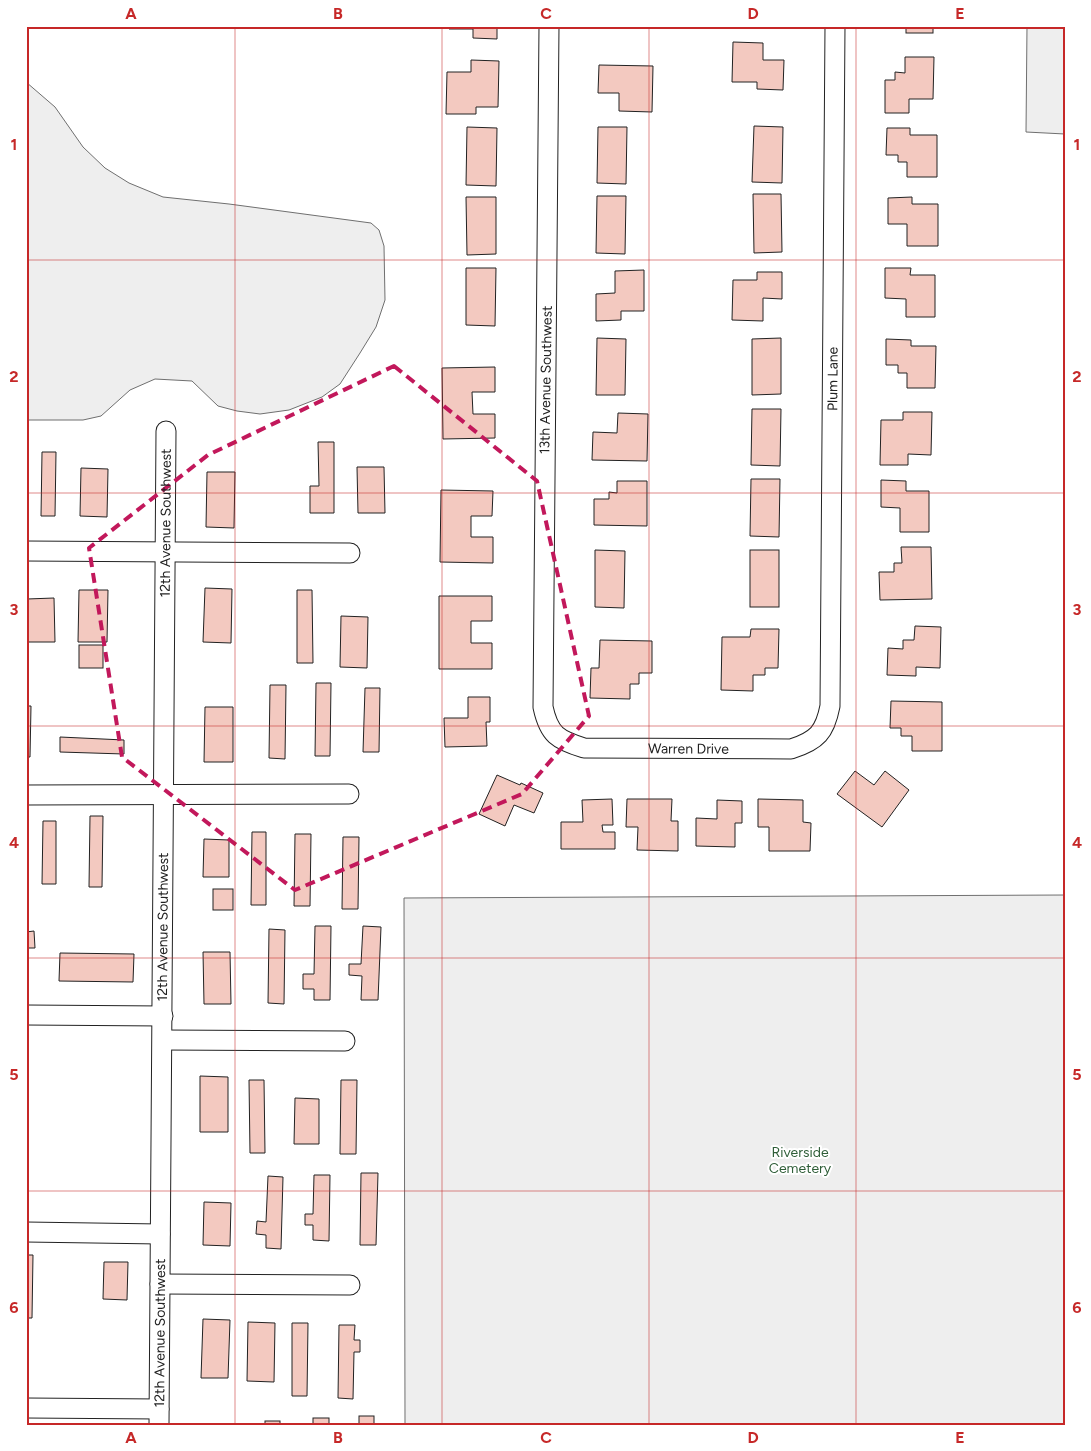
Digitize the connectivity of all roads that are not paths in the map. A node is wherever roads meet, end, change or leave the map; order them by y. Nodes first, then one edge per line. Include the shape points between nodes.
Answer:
1 (549, 26) edge
2 (835, 26) edge
3 (166, 431) dead end
4 (26, 552) edge
5 (164, 552) junction
6 (350, 553) dead end
7 (822, 730) joint
8 (552, 732) joint
9 (349, 794) dead end
10 (26, 795) edge
11 (164, 795) junction
12 (26, 1016) edge
13 (163, 1016) junction
14 (163, 1040) junction
15 (345, 1041) dead end
16 (26, 1232) edge
17 (160, 1234) junction
18 (160, 1284) junction
19 (350, 1285) dead end
20 (26, 1408) edge
21 (159, 1417) edge

1 - 8 street, 13th Avenue Southwest via 543,708
2 - 7 street, Plum Lane via 830,706
3 - 5 street, 12th Avenue Southwest
4 - 5 street
5 - 6 street
5 - 11 street, 12th Avenue Southwest
7 - 8 street, Warren Drive via 804,745 791,748 584,748 562,741
9 - 11 street
10 - 11 street
11 - 13 street, 12th Avenue Southwest
12 - 13 street
13 - 14 street, 12th Avenue Southwest
14 - 15 street
14 - 17 street, 12th Avenue Southwest
16 - 17 street
17 - 18 street, 12th Avenue Southwest
18 - 19 street
18 - 21 street, 12th Avenue Southwest
20 - 21 street

